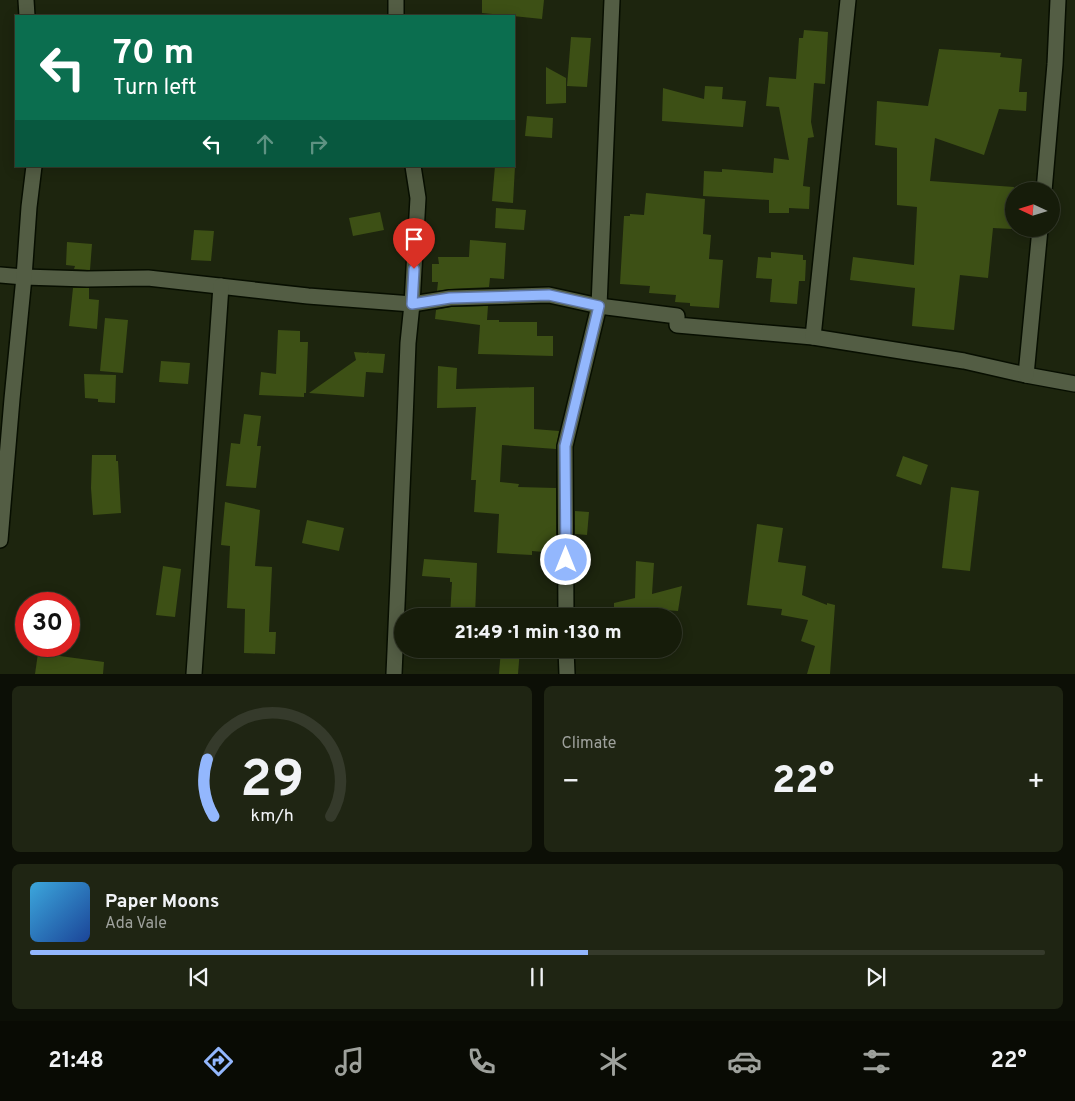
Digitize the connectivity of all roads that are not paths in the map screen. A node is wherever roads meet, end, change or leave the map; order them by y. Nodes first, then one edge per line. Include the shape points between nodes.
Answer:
1 (26, 0) edge
2 (396, 0) edge
3 (612, 0) edge
4 (848, 0) edge
5 (1058, 0) edge
6 (27, 15) edge
7 (396, 15) edge
8 (34, 167) edge
9 (413, 167) edge
10 (1045, 182) edge
11 (1039, 238) edge
12 (0, 275) edge
13 (24, 277) junction
14 (221, 286) junction
15 (412, 304) junction
16 (599, 306) junction
17 (813, 337) junction
18 (1026, 375) junction
19 (1075, 384) edge
20 (0, 540) edge
21 (566, 608) edge
22 (566, 658) edge
23 (194, 674) edge
24 (394, 674) edge
25 (566, 674) edge

1 - 6 street
2 - 7 street
3 - 16 street
4 - 17 street
5 - 10 street
8 - 13 street
9 - 15 street via 418,198
11 - 18 street
12 - 13 street
13 - 14 street via 148,278
13 - 20 street
14 - 15 street
14 - 23 street
15 - 16 street via 450,298 549,295
15 - 24 street
16 - 17 street via 677,316 677,325
16 - 21 street via 565,446
17 - 18 street via 964,361
18 - 19 street
22 - 25 street

